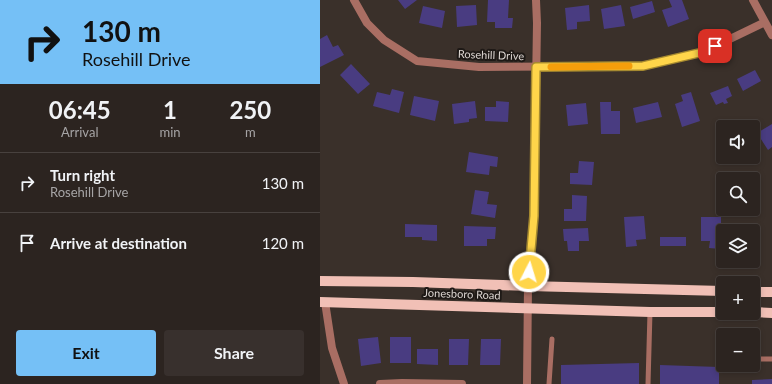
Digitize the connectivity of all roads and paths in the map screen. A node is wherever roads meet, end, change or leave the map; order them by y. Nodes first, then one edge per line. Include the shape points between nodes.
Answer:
1 (354, 0) edge
2 (536, 0) edge
3 (753, 0) edge
4 (765, 22) junction
5 (772, 35) edge
6 (536, 67) junction
7 (320, 281) edge
8 (528, 286) junction
9 (716, 291) edge
10 (760, 292) edge
11 (772, 292) edge
12 (323, 302) edge
13 (528, 308) junction
14 (650, 312) junction
15 (716, 312) edge
16 (760, 312) edge
17 (772, 312) edge
18 (552, 340) dead end
19 (760, 359) edge
20 (772, 359) edge
21 (344, 384) edge
22 (380, 384) edge
23 (462, 384) edge
24 (527, 384) edge
25 (550, 384) edge
26 (648, 384) edge

1 - 6 street, Rosehill Drive via 368,23 384,40 417,61 479,67
2 - 6 street
3 - 4 street
4 - 5 street
4 - 6 street, Rosehill Drive via 703,52 643,66
6 - 8 street via 534,216
7 - 8 main road, Jonesboro Road
8 - 9 main road, Jonesboro Road
8 - 13 street
10 - 11 main road
12 - 13 main road, Jonesboro Road
12 - 21 street via 332,348
13 - 14 main road, Jonesboro Road
13 - 24 street
14 - 15 main road, Jonesboro Road
14 - 26 lane
16 - 17 main road
18 - 25 lane
19 - 20 lane
22 - 23 street

